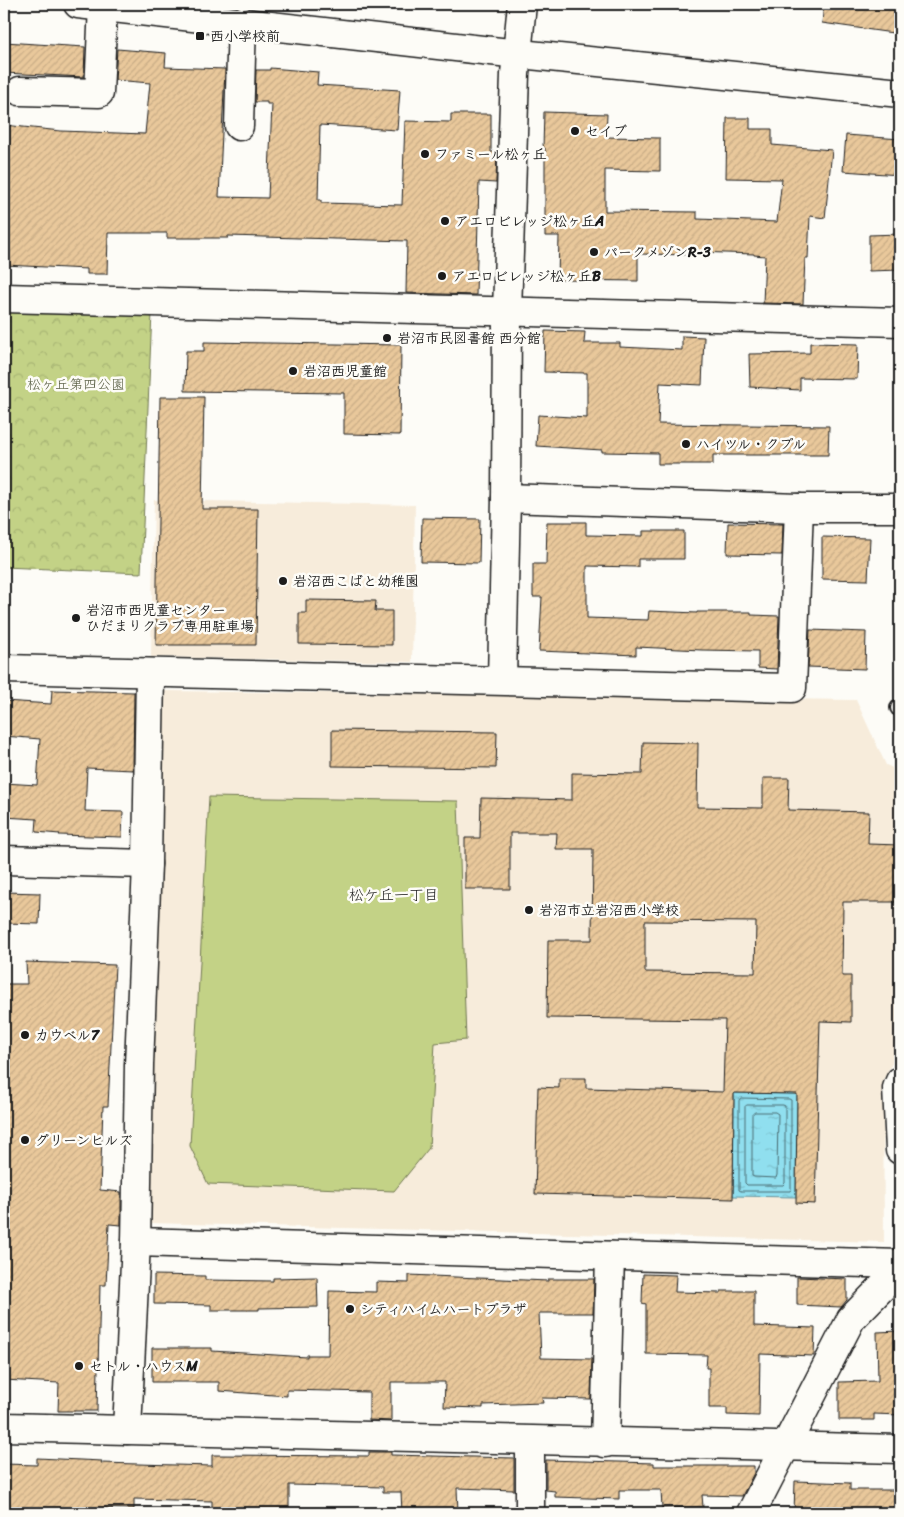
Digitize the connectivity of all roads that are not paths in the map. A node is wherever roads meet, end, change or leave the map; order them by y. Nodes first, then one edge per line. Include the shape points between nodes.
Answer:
1 (522, 4) edge
2 (90, 5) edge
3 (242, 22) junction
4 (516, 53) junction
5 (20, 91) dead end
6 (900, 93) edge
7 (239, 126) dead end
8 (4, 298) edge
9 (507, 311) junction
10 (900, 322) edge
11 (506, 498) junction
12 (799, 508) junction
13 (900, 508) edge
14 (4, 669) edge
15 (150, 673) junction
16 (502, 680) junction
17 (4, 860) edge
18 (147, 864) junction
19 (900, 1081) edge
20 (900, 1150) edge
21 (136, 1242) junction
22 (610, 1256) junction
23 (900, 1264) edge
24 (900, 1269) edge
25 (4, 1427) edge
26 (127, 1430) junction
27 (530, 1440) junction
28 (605, 1443) junction
29 (786, 1446) junction
30 (900, 1449) edge
31 (530, 1513) edge
32 (751, 1513) edge

1 - 4 street
2 - 3 street
2 - 5 street via 99,93
3 - 4 street
3 - 7 street
4 - 6 street
4 - 9 street
8 - 9 street
9 - 10 street
9 - 11 street
11 - 12 street
11 - 16 street
12 - 13 street
12 - 16 street via 792,688
14 - 15 street
15 - 16 street
15 - 18 street
17 - 18 street
18 - 21 street
19 - 20 street via 897,1088
21 - 22 street
21 - 26 street
22 - 23 street
22 - 28 street
24 - 29 street via 851,1319
25 - 26 street
26 - 27 street
27 - 28 street
27 - 31 street
28 - 29 street
29 - 30 street
29 - 32 street

